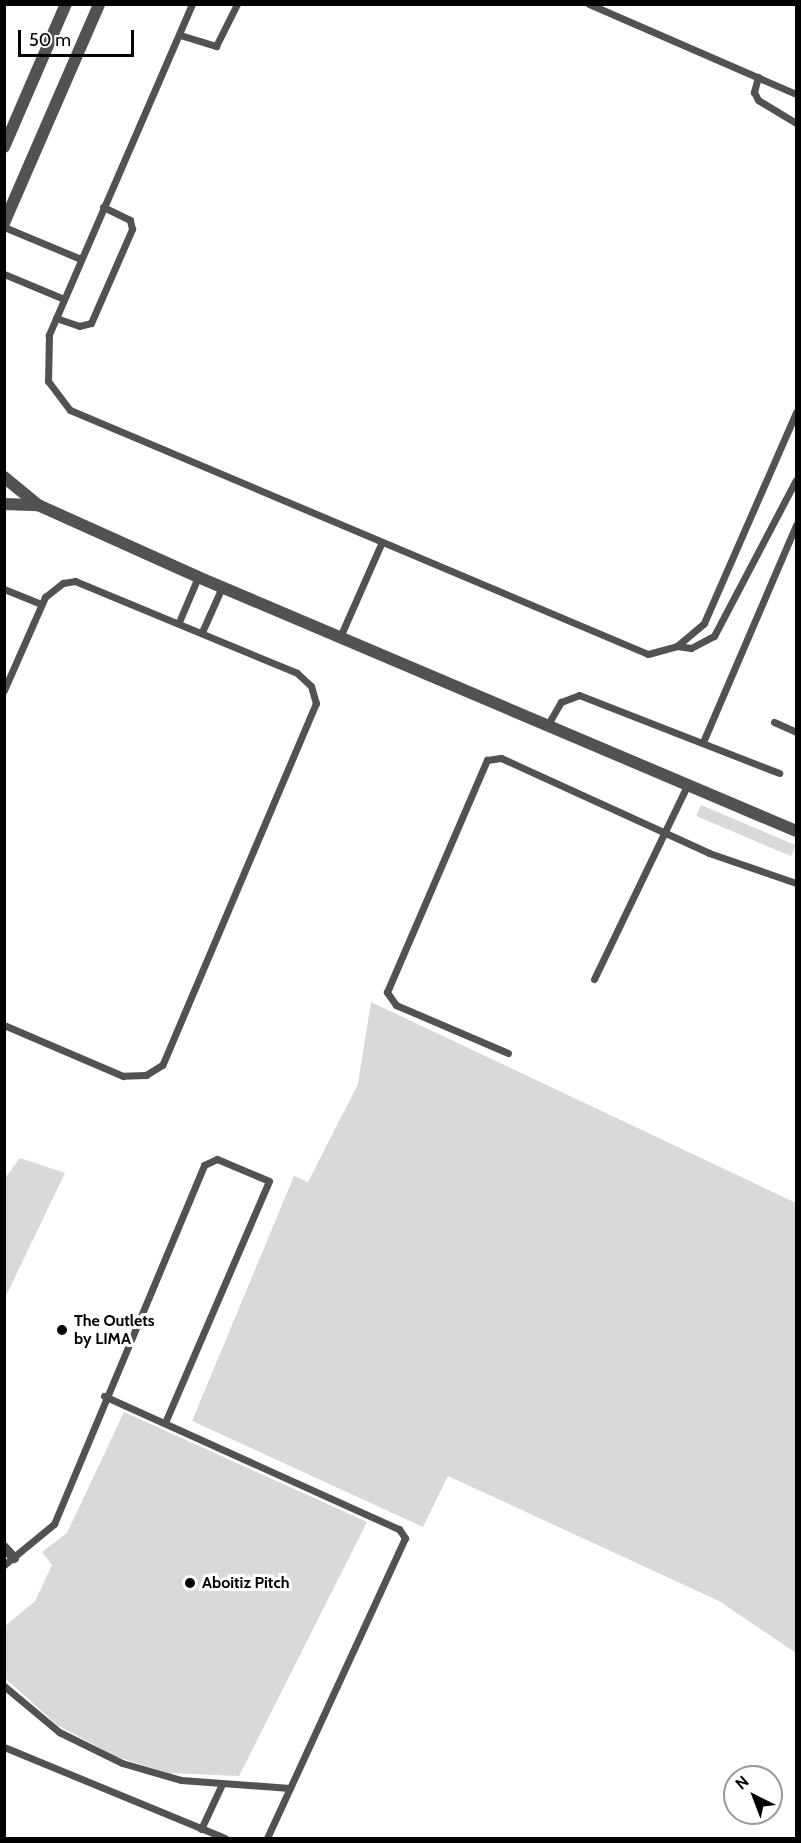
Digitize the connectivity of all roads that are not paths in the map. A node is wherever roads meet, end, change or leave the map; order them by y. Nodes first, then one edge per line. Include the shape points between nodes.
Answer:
1 (66, 4) edge
2 (99, 4) edge
3 (192, 4) edge
4 (237, 4) edge
5 (589, 4) edge
6 (180, 35) junction
7 (758, 77) junction
8 (796, 94) edge
9 (796, 123) edge
10 (4, 147) edge
11 (103, 207) junction
12 (4, 225) edge
13 (81, 259) junction
14 (4, 274) edge
15 (64, 299) junction
16 (56, 318) junction
17 (796, 412) edge
18 (4, 477) edge
19 (796, 480) edge
20 (4, 504) edge
21 (38, 505) junction
22 (796, 525) edge
23 (381, 544) junction
24 (198, 577) junction
25 (222, 587) junction
26 (4, 590) edge
27 (41, 604) junction
28 (179, 622) junction
29 (202, 632) junction
30 (340, 637) junction
31 (677, 646) junction
32 (4, 690) edge
33 (774, 722) dead end
34 (547, 726) junction
35 (796, 732) edge
36 (704, 742) junction
37 (779, 773) dead end
38 (688, 784) junction
39 (796, 831) edge
40 (664, 834) junction
41 (796, 883) edge
42 (594, 979) dead end
43 (4, 1025) edge
44 (508, 1053) dead end
45 (104, 1396) junction
46 (165, 1423) junction
47 (4, 1547) edge
48 (9, 1562) edge
49 (4, 1686) edge
50 (4, 1747) edge
51 (222, 1784) junction
52 (290, 1788) junction
53 (201, 1828) junction
54 (225, 1839) edge
55 (267, 1839) edge

1 - 10 street
2 - 12 street
3 - 6 lane
4 - 6 lane via 216,46
5 - 7 lane
6 - 11 lane
7 - 8 lane
7 - 9 lane via 754,92 758,100
11 - 13 lane
11 - 16 lane via 130,220 132,229 91,323 79,326
12 - 13 lane
13 - 15 lane
14 - 15 lane
15 - 16 lane
16 - 23 lane via 46,370 51,389 70,410
17 - 31 lane via 713,607 700,628
18 - 21 street
19 - 31 lane via 716,633 701,645
20 - 21 street
21 - 24 street
22 - 36 lane
23 - 30 lane
23 - 31 lane via 638,654
24 - 25 street
24 - 28 lane
25 - 29 lane
25 - 30 street
26 - 27 lane
27 - 28 lane via 56,586 75,581
27 - 32 lane
28 - 29 lane
29 - 43 lane via 297,673 311,686 316,703 165,1060 146,1075 123,1076
30 - 34 street
33 - 35 lane
34 - 36 lane via 561,702 579,695
34 - 38 street
36 - 37 lane
38 - 39 street
38 - 40 lane
40 - 41 lane
40 - 42 lane
40 - 44 lane via 626,811 501,758 487,760 481,767 387,992 396,1005
45 - 46 lane
45 - 46 lane via 207,1162 217,1159 269,1181
45 - 48 lane via 54,1524
46 - 52 lane via 399,1529 405,1538
47 - 48 street
49 - 51 lane via 48,1724 101,1755 163,1776
50 - 53 lane
51 - 52 lane
51 - 53 lane
52 - 55 lane
53 - 54 lane

